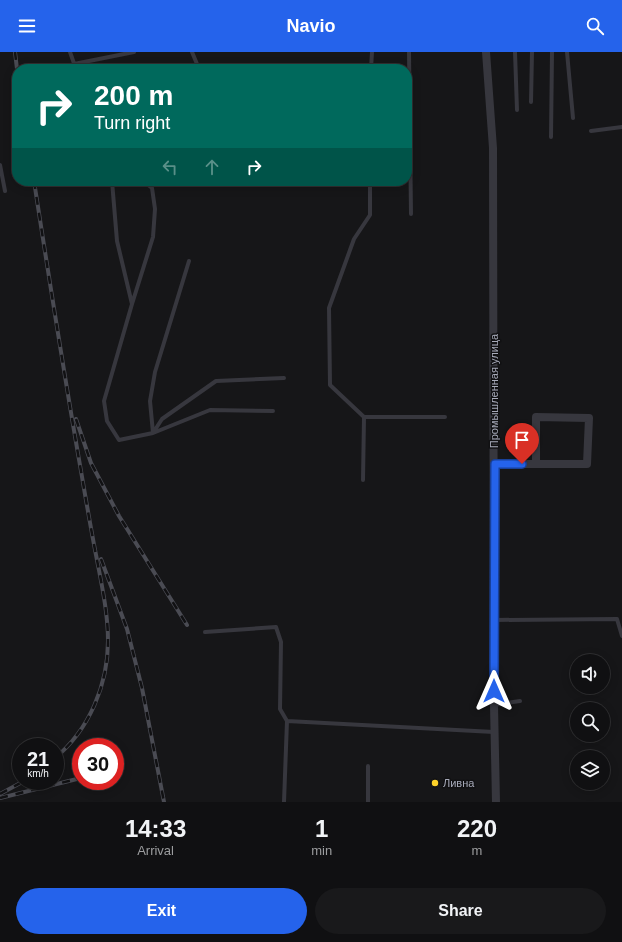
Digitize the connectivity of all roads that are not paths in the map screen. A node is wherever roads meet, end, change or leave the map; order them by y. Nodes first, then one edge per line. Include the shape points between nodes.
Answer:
1 (70, 52) edge
2 (134, 52) edge
3 (192, 52) edge
4 (372, 52) edge
5 (409, 52) edge
6 (486, 52) edge
7 (515, 52) edge
8 (532, 52) edge
9 (552, 52) edge
10 (567, 52) edge
11 (74, 64) joint
12 (197, 64) edge
13 (372, 64) edge
14 (409, 64) edge
15 (531, 102) dead end
16 (517, 110) dead end
17 (574, 118) dead end
18 (622, 127) edge
19 (591, 131) dead end
20 (551, 137) dead end
21 (0, 165) edge
22 (112, 186) edge
23 (149, 186) edge
24 (370, 186) edge
25 (411, 186) edge
26 (5, 191) dead end
27 (411, 214) dead end
28 (189, 261) dead end
29 (132, 304) junction
30 (284, 378) dead end
31 (273, 411) dead end
32 (364, 417) junction
33 (445, 417) dead end
34 (153, 433) junction
35 (495, 464) junction
36 (536, 464) junction
37 (363, 480) dead end
38 (494, 620) junction
39 (205, 632) dead end
40 (622, 636) edge
41 (520, 701) dead end
42 (494, 705) junction
43 (287, 721) junction
44 (495, 732) junction
45 (368, 766) dead end
46 (284, 802) edge
47 (368, 802) edge
48 (496, 802) edge

1 - 11 lane
2 - 11 lane
3 - 12 lane
4 - 13 lane
5 - 14 lane
6 - 35 street, Промышленная улица via 493,148
7 - 16 lane
8 - 15 lane
9 - 20 lane
10 - 17 lane
18 - 19 lane
21 - 26 lane
22 - 29 lane via 117,241
23 - 29 lane via 152,188 154,209 153,237
24 - 32 lane via 370,215 354,239 329,308 330,385
25 - 27 lane
28 - 34 lane via 155,372 150,401
29 - 34 lane via 104,401 107,420 120,440
30 - 34 lane via 216,381 162,419
31 - 34 lane via 210,410
32 - 33 lane
32 - 37 lane
35 - 36 street
35 - 38 street, Промышленная улица
36 - 36 street via 587,464 589,418 536,417
38 - 40 lane via 617,619
38 - 42 street, Промышленная улица
39 - 43 lane via 276,627 282,642 280,709
41 - 42 lane
42 - 44 street, Промышленная улица
43 - 44 lane
43 - 46 lane
44 - 48 street, Промышленная улица
45 - 47 lane

